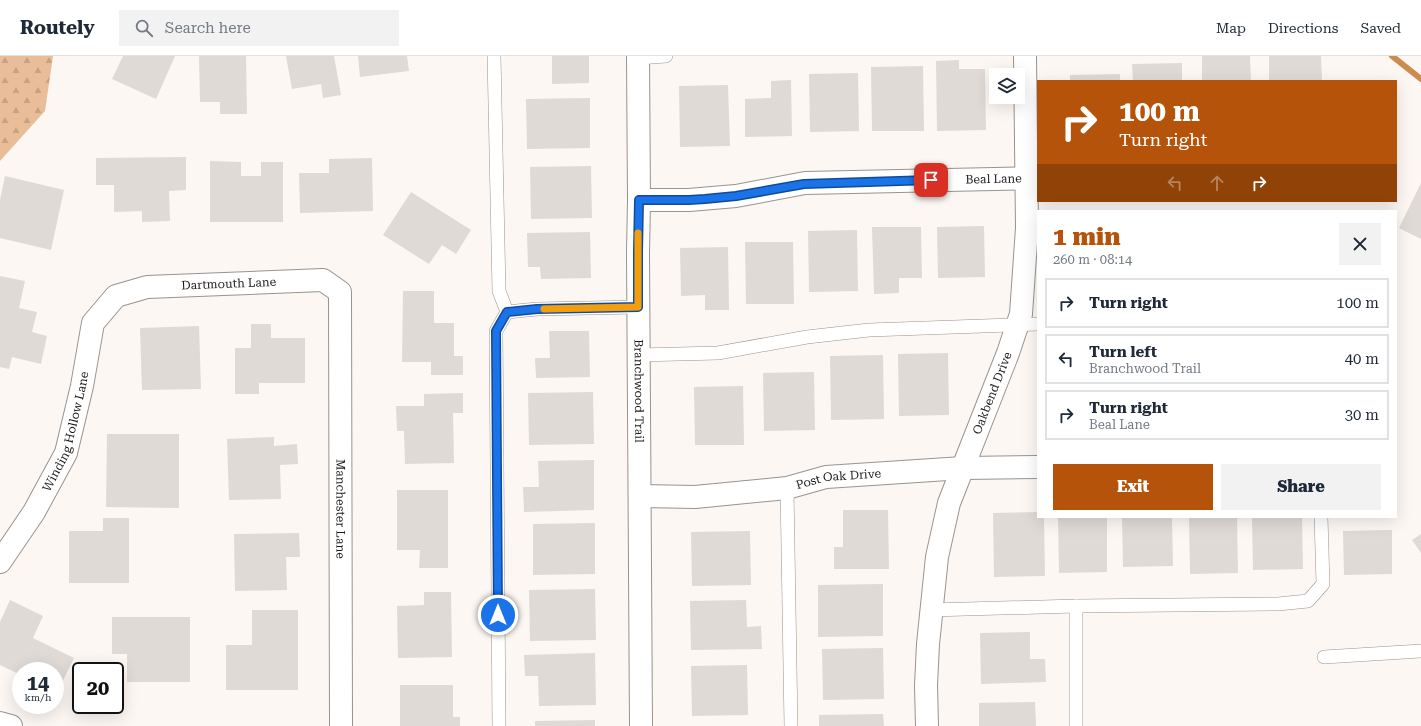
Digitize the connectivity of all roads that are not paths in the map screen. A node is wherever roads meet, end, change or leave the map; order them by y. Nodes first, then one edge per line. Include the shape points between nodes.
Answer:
1 (494, 56) edge
2 (666, 56) edge
3 (1025, 56) edge
4 (638, 57) edge
5 (1032, 178) edge
6 (639, 200) junction
7 (340, 292) joint
8 (116, 296) joint
9 (638, 307) junction
10 (507, 312) junction
11 (1028, 324) edge
12 (639, 355) junction
13 (1037, 466) edge
14 (963, 468) junction
15 (787, 488) junction
16 (640, 496) junction
17 (1321, 518) edge
18 (0, 562) edge
19 (1076, 606) junction
20 (931, 610) junction
21 (1421, 651) edge
22 (1324, 657) dead end
23 (0, 723) edge
24 (11, 726) edge
25 (341, 726) edge
26 (498, 726) edge
27 (642, 726) edge
28 (791, 726) edge
29 (927, 726) edge
30 (1076, 726) edge

1 - 10 lane via 499,291
2 - 4 lane
3 - 5 street, Oakbend Drive
4 - 6 street, Branchwood Trail
5 - 6 street, Beal Lane via 804,184 736,196 689,200
5 - 11 street, Oakbend Drive via 1021,314
6 - 9 street, Branchwood Trail
7 - 8 street, Dartmouth Lane via 323,280 147,287
7 - 25 street, Manchester Lane
8 - 18 street, Winding Hollow Lane via 93,323 82,386 66,453 34,512
9 - 10 lane
9 - 12 street, Branchwood Trail
10 - 26 lane via 496,331
11 - 12 lane via 869,330 807,337 718,353
11 - 14 street, Oakbend Drive via 1008,353
12 - 16 street, Branchwood Trail
13 - 14 street, Post Oak Drive
14 - 15 street, Post Oak Drive via 826,477
14 - 20 street, Oakbend Drive via 949,503 937,557
15 - 16 street, Post Oak Drive via 695,497
15 - 28 lane
16 - 27 street, Branchwood Trail
17 - 19 lane via 1323,584 1308,601 1278,604
19 - 20 lane
19 - 30 lane
20 - 29 street, Oakbend Drive
21 - 22 lane
23 - 24 street

